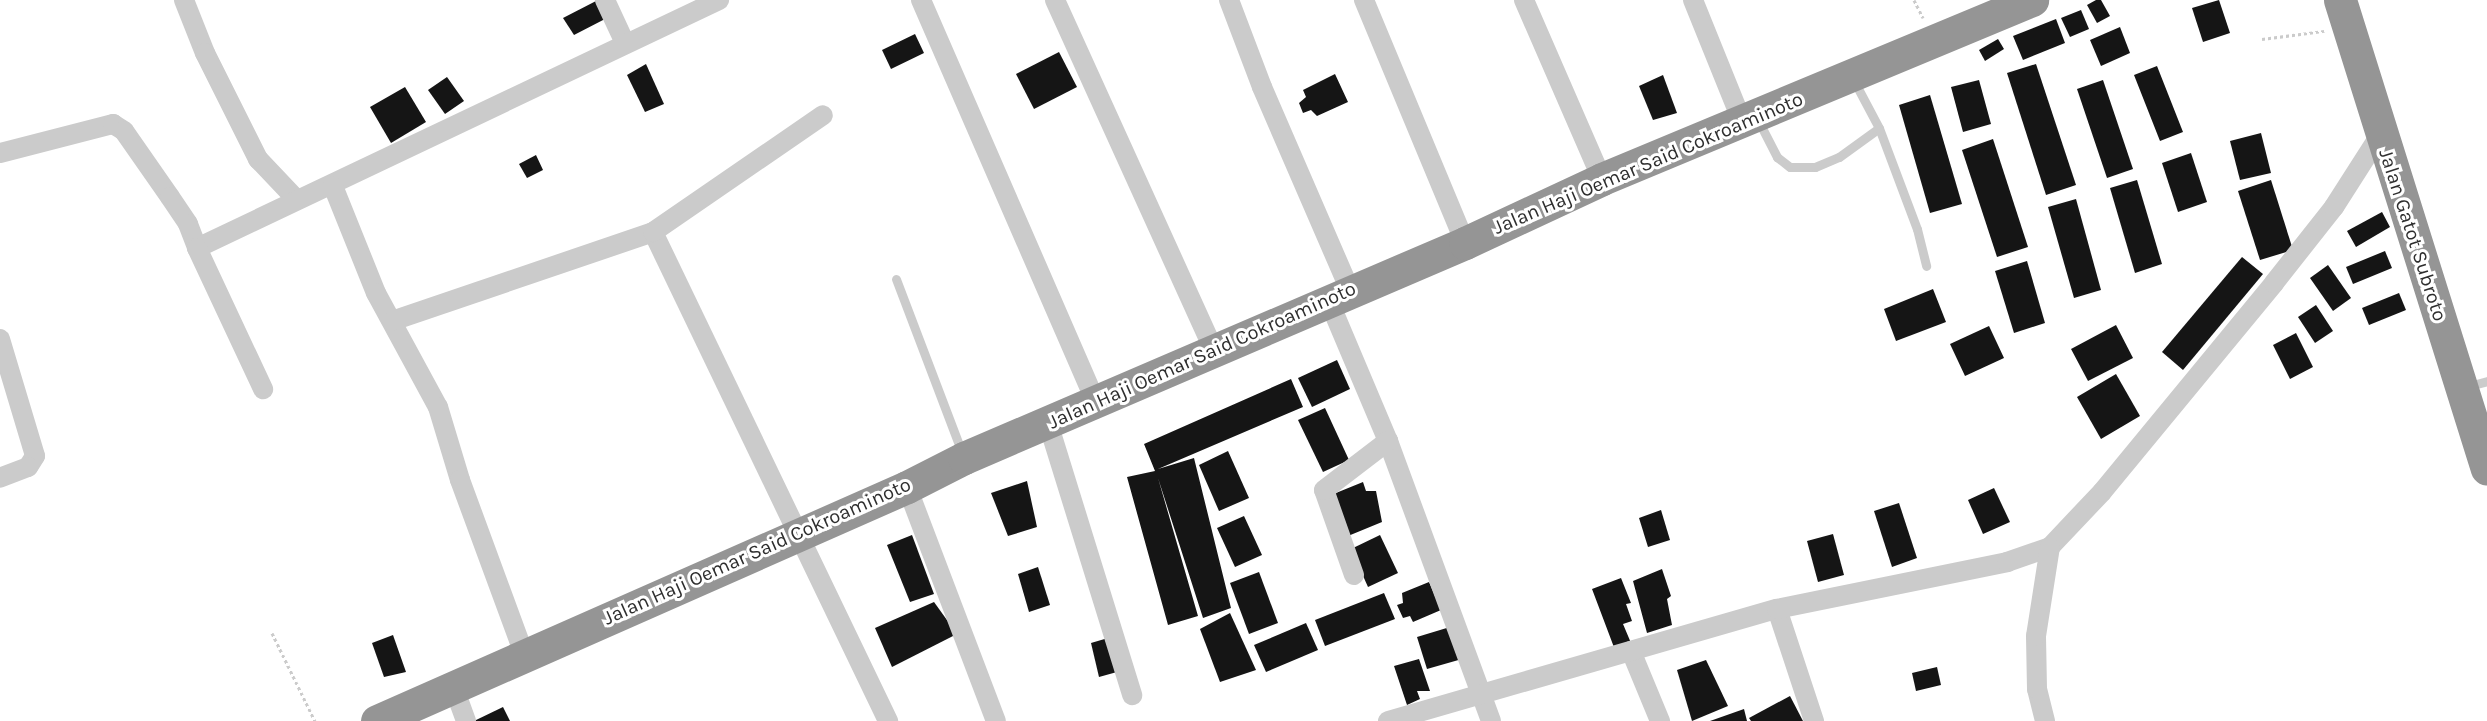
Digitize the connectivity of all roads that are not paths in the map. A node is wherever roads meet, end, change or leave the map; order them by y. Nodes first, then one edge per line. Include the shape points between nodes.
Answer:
1 (184, 0) edge
2 (605, 0) edge
3 (719, 0) edge
4 (921, 0) edge
5 (1055, 0) edge
6 (1229, 0) edge
7 (1364, 0) edge
8 (1524, 0) edge
9 (1693, 0) edge
10 (2032, 0) edge
11 (2345, 14) edge
12 (626, 43) junction
13 (1851, 76) junction
14 (824, 115) dead end
15 (1749, 118) junction
16 (1879, 128) junction
17 (2380, 135) junction
18 (0, 153) edge
19 (1602, 179) junction
20 (333, 186) junction
21 (295, 198) junction
22 (652, 232) junction
23 (1465, 243) junction
24 (197, 248) junction
25 (1926, 266) dead end
26 (896, 279) dead end
27 (1339, 295) junction
28 (392, 321) junction
29 (0, 339) edge
30 (1214, 351) junction
31 (2475, 384) edge
32 (263, 388) dead end
33 (1096, 402) junction
34 (1048, 423) junction
35 (1388, 441) junction
36 (964, 458) junction
37 (2487, 469) edge
38 (0, 477) edge
39 (907, 487) junction
40 (797, 533) junction
41 (2050, 547) junction
42 (1354, 575) dead end
43 (1777, 609) junction
44 (1631, 651) junction
45 (524, 654) junction
46 (454, 688) junction
47 (1132, 695) dead end
48 (1481, 697) junction
49 (377, 721) edge
50 (465, 721) edge
51 (888, 721) edge
52 (996, 721) edge
53 (1388, 721) edge
54 (1491, 721) edge
55 (1660, 721) edge
56 (1814, 721) edge
57 (2045, 721) edge

1 - 21 street via 205,53 258,159
2 - 12 street
3 - 12 street
4 - 33 street
5 - 30 street
6 - 27 street
7 - 23 street
8 - 19 street
9 - 15 street
10 - 13 highway, Jalan Haji Oemar Said Cokroaminoto
11 - 17 highway, Jalan Gatot Subroto
12 - 20 street
13 - 15 highway, Jalan Haji Oemar Said Cokroaminoto
13 - 16 lane
14 - 22 street
15 - 16 lane via 1777,157 1790,167 1815,167 1839,157
15 - 19 highway, Jalan Haji Oemar Said Cokroaminoto
16 - 25 lane via 1917,229
17 - 31 highway, Jalan Gatot Subroto
17 - 41 street via 2334,207 2274,283 2102,492
18 - 24 street via 113,124 124,132 170,197 188,224
19 - 23 highway, Jalan Haji Oemar Said Cokroaminoto
20 - 21 street
20 - 28 street via 375,293
21 - 24 street
22 - 28 street
22 - 40 street
23 - 27 highway, Jalan Haji Oemar Said Cokroaminoto
24 - 32 street
26 - 36 lane
27 - 30 highway, Jalan Haji Oemar Said Cokroaminoto
27 - 35 street
28 - 45 street via 438,407 460,480
29 - 38 street via 35,456 28,467
30 - 33 highway, Jalan Haji Oemar Said Cokroaminoto
31 - 37 highway, Jalan Gatot Subroto
33 - 34 highway, Jalan Haji Oemar Said Cokroaminoto
34 - 36 highway, Jalan Haji Oemar Said Cokroaminoto
34 - 47 street
35 - 42 street via 1324,490
35 - 48 street
36 - 39 highway, Jalan Haji Oemar Said Cokroaminoto
39 - 40 highway, Jalan Haji Oemar Said Cokroaminoto
39 - 52 street
40 - 45 highway, Jalan Haji Oemar Said Cokroaminoto
40 - 51 street
41 - 43 street via 2007,562
41 - 57 street via 2036,636 2037,689
43 - 44 street
43 - 56 street
44 - 48 street
44 - 55 street
45 - 46 highway, Jalan Haji Oemar Said Cokroaminoto
46 - 49 highway, Jalan Haji Oemar Said Cokroaminoto
46 - 50 street
48 - 53 street
48 - 54 street

